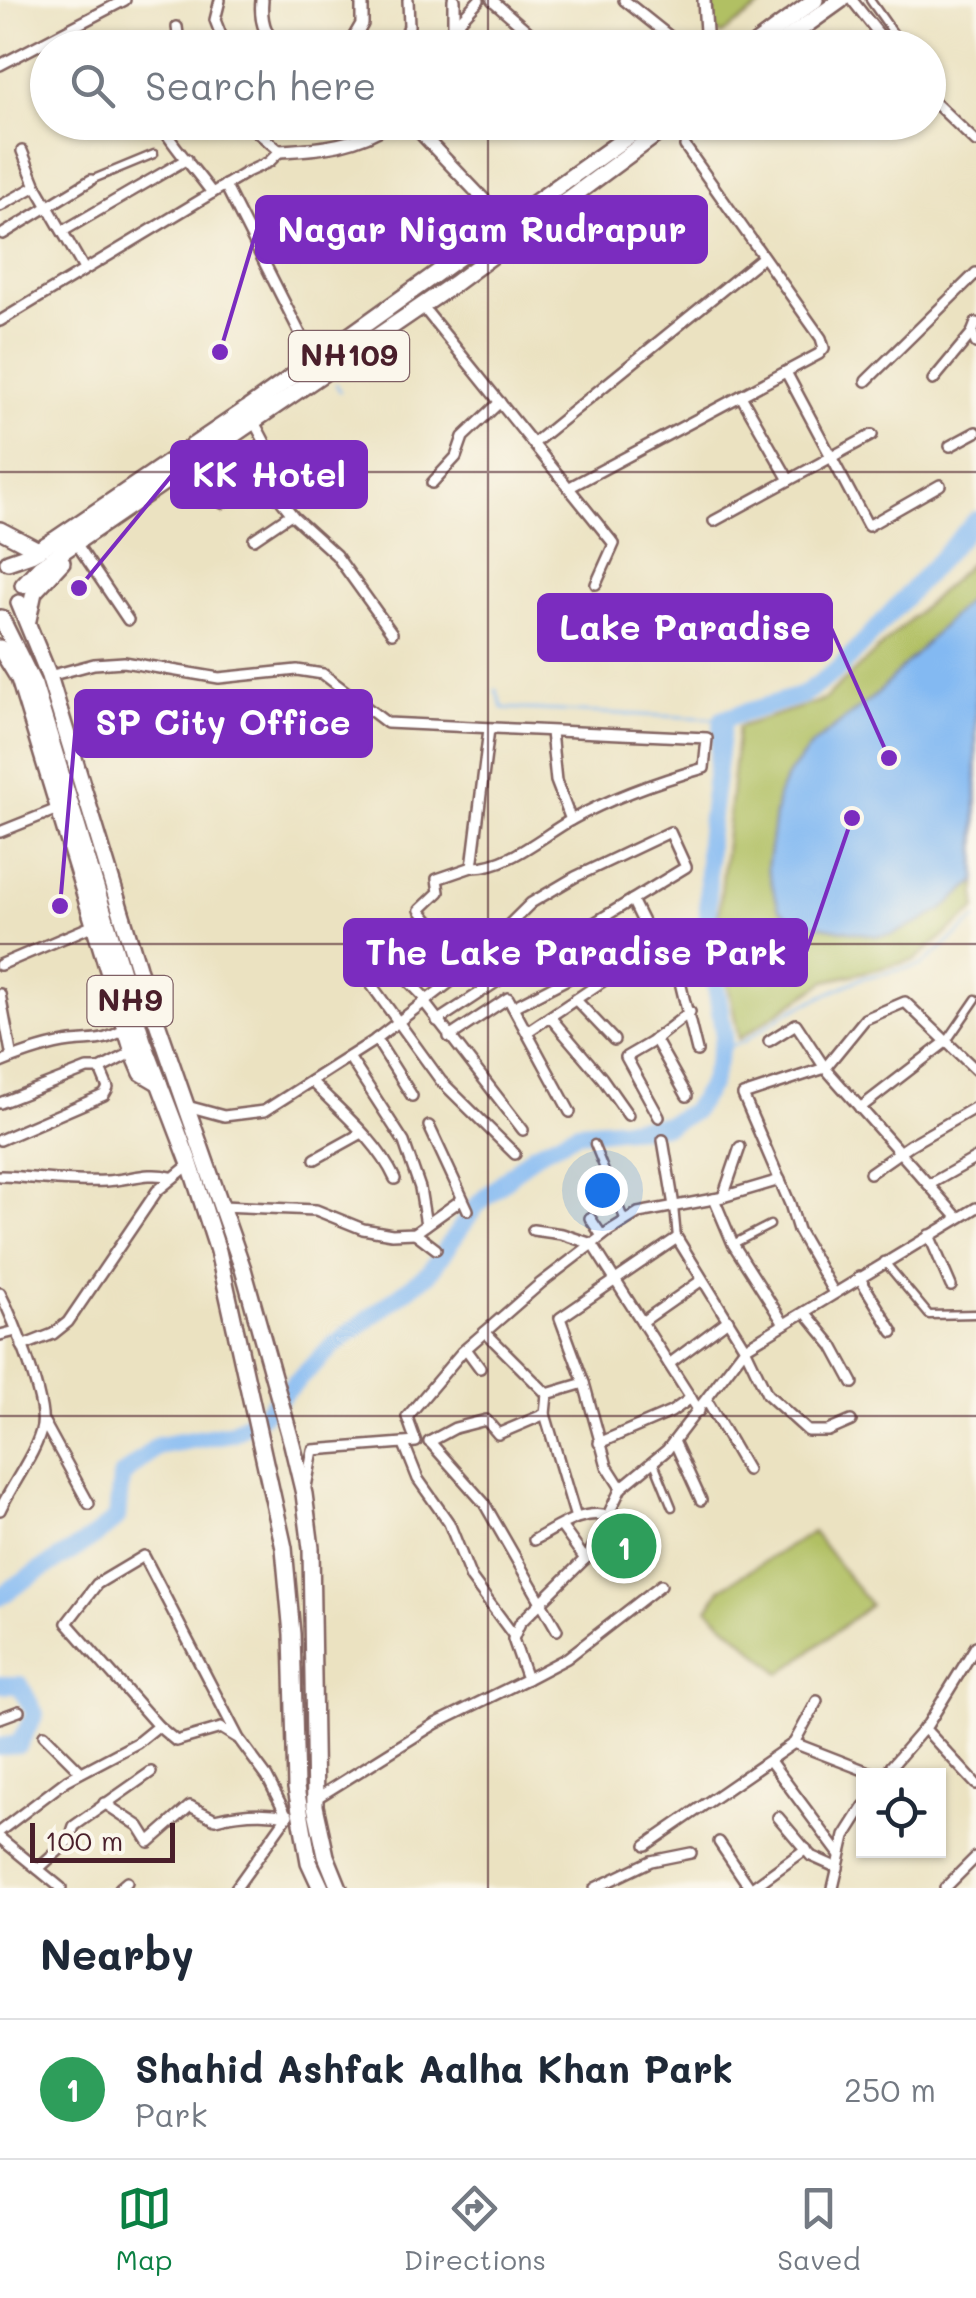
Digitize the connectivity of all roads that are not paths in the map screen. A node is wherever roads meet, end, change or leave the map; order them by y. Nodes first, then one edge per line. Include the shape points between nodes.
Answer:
1 (125, 0) edge
2 (220, 0) edge
3 (262, 0) edge
4 (362, 0) edge
5 (408, 0) edge
6 (454, 0) edge
7 (479, 0) edge
8 (492, 0) edge
9 (624, 0) edge
10 (814, 0) edge
11 (841, 0) edge
12 (852, 0) edge
13 (870, 0) edge
14 (700, 3) edge
15 (454, 28) joint
16 (66, 30) edge
17 (220, 30) edge
18 (265, 30) edge
19 (358, 30) edge
20 (407, 30) edge
21 (527, 30) edge
22 (662, 30) edge
23 (704, 30) edge
24 (774, 30) edge
25 (799, 30) edge
26 (876, 30) edge
27 (891, 30) edge
28 (30, 49) edge
29 (0, 64) edge
30 (946, 113) edge
31 (168, 140) edge
32 (269, 140) edge
33 (360, 140) edge
34 (427, 140) edge
35 (621, 140) edge
36 (647, 140) edge
37 (976, 142) edge
38 (685, 146) dead end
39 (22, 150) dead end
40 (280, 151) junction
41 (154, 154) dead end
42 (187, 158) junction
43 (91, 180) joint
44 (225, 185) junction
45 (36, 186) junction
46 (212, 193) junction
47 (0, 206) edge
48 (48, 206) junction
49 (63, 231) junction
50 (513, 232) junction
51 (3, 234) dead end
52 (763, 258) junction
53 (84, 270) junction
54 (976, 273) edge
55 (449, 277) junction
56 (422, 306) junction
57 (0, 321) edge
58 (974, 333) edge
59 (307, 347) dead end
60 (786, 372) junction
61 (933, 380) dead end
62 (866, 381) dead end
63 (741, 396) junction
64 (500, 402) junction
65 (251, 415) junction
66 (976, 432) edge
67 (872, 435) dead end
68 (534, 443) junction
69 (950, 446) dead end
70 (831, 456) junction
71 (194, 462) junction
72 (788, 480) junction
73 (266, 482) junction
74 (432, 483) dead end
75 (940, 485) dead end
76 (570, 488) junction
77 (126, 499) junction
78 (291, 514) junction
79 (714, 521) dead end
80 (0, 530) edge
81 (254, 538) dead end
82 (76, 543) junction
83 (38, 550) junction
84 (2, 559) edge
85 (596, 584) dead end
86 (23, 585) junction
87 (19, 603) junction
88 (1, 618) edge
89 (28, 620) junction
90 (128, 620) dead end
91 (392, 634) dead end
92 (0, 648) edge
93 (49, 676) junction
94 (489, 728) junction
95 (550, 732) junction
96 (65, 806) junction
97 (571, 820) junction
98 (0, 832) edge
99 (472, 866) junction
100 (632, 900) junction
101 (99, 923) junction
102 (553, 948) dead end
103 (386, 958) dead end
104 (662, 960) junction
105 (0, 965) edge
106 (466, 967) junction
107 (618, 971) junction
108 (508, 975) dead end
109 (365, 976) dead end
110 (0, 994) edge
111 (976, 999) edge
112 (576, 1000) junction
113 (426, 1001) junction
114 (513, 1007) junction
115 (690, 1012) junction
116 (550, 1016) junction
117 (437, 1021) junction
118 (398, 1022) junction
119 (131, 1027) junction
120 (527, 1032) junction
121 (449, 1037) junction
122 (376, 1039) junction
123 (655, 1039) junction
124 (614, 1040) dead end
125 (769, 1041) dead end
126 (947, 1041) junction
127 (139, 1049) junction
128 (697, 1050) dead end
129 (976, 1052) edge
130 (349, 1057) junction
131 (12, 1058) junction
132 (967, 1061) junction
133 (0, 1063) edge
134 (100, 1068) junction
135 (825, 1068) junction
136 (976, 1070) edge
137 (311, 1081) junction
138 (412, 1096) dead end
139 (687, 1096) dead end
140 (0, 1103) edge
141 (185, 1105) junction
142 (976, 1107) edge
143 (860, 1108) junction
144 (570, 1112) dead end
145 (628, 1114) dead end
146 (659, 1117) dead end
147 (430, 1126) dead end
148 (523, 1130) dead end
149 (362, 1133) junction
150 (0, 1140) edge
151 (663, 1140) dead end
152 (594, 1144) dead end
153 (740, 1147) dead end
154 (899, 1153) junction
155 (515, 1154) dead end
156 (976, 1158) edge
157 (316, 1159) dead end
158 (197, 1162) junction
159 (870, 1174) dead end
160 (0, 1176) edge
161 (170, 1176) junction
162 (395, 1179) dead end
163 (780, 1180) junction
164 (930, 1184) junction
165 (719, 1198) junction
166 (461, 1200) junction
167 (222, 1206) junction
168 (674, 1206) junction
169 (468, 1210) dead end
170 (975, 1212) edge
171 (590, 1218) dead end
172 (958, 1218) junction
173 (625, 1221) junction
174 (426, 1226) junction
175 (770, 1226) dead end
176 (533, 1230) dead end
177 (416, 1233) junction
178 (929, 1235) junction
179 (602, 1236) junction
180 (677, 1238) junction
181 (592, 1244) junction
182 (733, 1244) junction
183 (436, 1249) dead end
184 (884, 1262) junction
185 (860, 1277) junction
186 (615, 1280) junction
187 (702, 1280) junction
188 (950, 1286) dead end
189 (0, 1293) edge
190 (834, 1293) junction
191 (805, 1312) junction
192 (976, 1314) edge
193 (728, 1320) junction
194 (642, 1322) junction
195 (784, 1324) junction
196 (16, 1331) junction
197 (485, 1332) junction
198 (893, 1332) dead end
199 (0, 1334) edge
200 (22, 1346) junction
201 (466, 1348) junction
202 (745, 1348) junction
203 (669, 1364) junction
204 (480, 1368) dead end
205 (584, 1384) junction
206 (854, 1384) dead end
207 (548, 1394) junction
208 (691, 1398) junction
209 (707, 1401) junction
210 (699, 1411) junction
211 (545, 1414) junction
212 (42, 1419) junction
213 (851, 1421) dead end
214 (416, 1442) junction
215 (430, 1442) junction
216 (674, 1442) junction
217 (404, 1444) junction
218 (600, 1444) junction
219 (653, 1460) junction
220 (747, 1470) dead end
221 (622, 1488) junction
222 (304, 1494) junction
223 (700, 1500) dead end
224 (89, 1504) dead end
225 (672, 1507) dead end
226 (0, 1510) edge
227 (608, 1516) junction
228 (576, 1518) junction
229 (561, 1526) junction
230 (534, 1540) dead end
231 (586, 1560) junction
232 (661, 1585) dead end
233 (541, 1603) junction
234 (558, 1630) dead end
235 (514, 1636) junction
236 (976, 1646) edge
237 (527, 1678) junction
238 (817, 1701) dead end
239 (18, 1712) dead end
240 (0, 1718) edge
241 (158, 1726) junction
242 (924, 1728) junction
243 (44, 1735) dead end
244 (239, 1739) junction
245 (794, 1743) junction
246 (770, 1761) junction
247 (860, 1768) edge
248 (888, 1768) edge
249 (80, 1772) junction
250 (150, 1772) dead end
251 (976, 1784) edge
252 (316, 1798) junction
253 (298, 1801) junction
254 (104, 1803) junction
255 (287, 1816) junction
256 (778, 1817) dead end
257 (856, 1819) edge
258 (0, 1834) edge
259 (719, 1842) dead end
260 (646, 1845) dead end
261 (806, 1849) junction
262 (691, 1853) dead end
263 (840, 1855) junction
264 (976, 1857) edge
265 (38, 1868) junction
266 (838, 1868) junction
267 (58, 1887) edge
268 (236, 1888) edge
269 (321, 1888) edge
270 (340, 1888) edge
271 (595, 1888) edge
272 (751, 1888) edge
273 (833, 1888) edge
274 (945, 1888) edge

1 - 16 street
2 - 17 street
3 - 18 street
4 - 19 street
5 - 20 street
6 - 15 street
7 - 15 street
8 - 21 street
9 - 22 street
10 - 24 highway
11 - 25 highway
12 - 26 street
13 - 27 street
14 - 23 street
28 - 29 street
30 - 37 street
31 - 42 street
32 - 40 street
33 - 40 street
34 - 50 street
35 - 50 highway, NH109
36 - 50 highway, NH109
38 - 52 street
39 - 45 street
40 - 44 street
41 - 43 street
42 - 46 street
42 - 49 street
43 - 48 street
44 - 46 street
44 - 59 street
45 - 47 street
45 - 48 street
46 - 53 street
48 - 49 street
48 - 51 street
49 - 53 street
50 - 55 highway, NH109
52 - 60 street via 824,348
52 - 68 street
53 - 57 street
54 - 62 street
55 - 56 highway, NH109
55 - 65 highway, NH109
56 - 64 street
56 - 65 highway, NH109
58 - 61 street
60 - 63 street
60 - 70 street
63 - 72 street
63 - 76 street
64 - 68 street
64 - 74 street via 462,437 456,457
65 - 71 highway, NH109
65 - 73 street via 276,462
65 - 77 highway, NH109
66 - 69 street
67 - 70 street
68 - 76 street
70 - 72 street
70 - 75 street via 868,526
71 - 73 street via 222,504
71 - 77 highway, NH109
72 - 79 street
73 - 78 street
76 - 85 street via 614,544
77 - 82 highway, NH109
77 - 83 highway, NH109
78 - 81 street
78 - 91 street via 336,555
80 - 83 highway
82 - 86 highway, NH109
82 - 89 highway via 34,592
82 - 90 street
83 - 84 highway, NH109
84 - 86 highway
86 - 87 highway
87 - 88 highway, NH9
87 - 89 highway, NH9
88 - 96 highway, NH9 via 34,685
89 - 93 highway, NH9
92 - 96 highway via 19,680
93 - 94 street via 124,662 219,678 296,670 323,674 387,723
93 - 141 highway, NH9
94 - 95 street
94 - 99 street
95 - 97 street via 556,780
95 - 97 street via 707,738 704,768 653,782
96 - 98 street
96 - 101 highway, NH9
97 - 99 street via 486,867
99 - 106 street via 437,879 439,892 420,910
100 - 102 street
100 - 104 street
100 - 106 street via 686,867 670,832 531,903
101 - 105 street
101 - 119 highway, NH9
103 - 113 street
104 - 107 street
104 - 115 street via 680,982
106 - 113 street
107 - 112 street
107 - 114 street via 610,957
108 - 117 street
109 - 118 street
110 - 131 street
111 - 126 street
112 - 116 street
112 - 124 street
113 - 117 street
113 - 118 street
114 - 120 street
114 - 121 street via 508,998
115 - 123 street
115 - 128 street
116 - 120 street
116 - 145 street
117 - 121 street
118 - 122 street
118 - 155 street via 441,1081
119 - 127 highway, NH9
119 - 131 street via 101,1042 71,1042
120 - 144 street
121 - 148 street
122 - 130 street
122 - 138 street
123 - 139 street
123 - 146 street via 626,1057
125 - 135 street via 796,1024
126 - 132 street
126 - 135 street via 905,1002 865,1019
126 - 143 street
127 - 134 street
127 - 158 highway, NH9
129 - 132 street
130 - 137 street
130 - 174 street via 404,1142
131 - 133 street
132 - 136 street
134 - 140 street
134 - 150 street via 104,1095
135 - 143 street
135 - 163 street via 743,1095
137 - 141 street via 264,1111 224,1116
137 - 149 street
141 - 158 highway, NH9
142 - 154 street
143 - 154 street
147 - 166 street
149 - 157 street
149 - 162 street
151 - 168 street
152 - 173 street
153 - 165 street
154 - 159 street
154 - 164 street
156 - 164 street
158 - 161 street
158 - 167 highway, NH9
158 - 253 highway, NH9 via 284,1548
160 - 161 street via 54,1182
161 - 200 street via 68,1322
163 - 165 street
163 - 190 street via 798,1230
164 - 172 street
165 - 168 street
165 - 182 street
166 - 169 street
166 - 174 street
167 - 177 street via 316,1210 363,1228
167 - 222 highway, NH9
168 - 173 street
168 - 180 street
170 - 172 street
171 - 179 street
172 - 178 street
173 - 179 street
174 - 177 street
175 - 182 street
176 - 181 street
177 - 183 street
178 - 184 street
178 - 188 street
179 - 181 street
180 - 186 street
180 - 187 street
181 - 186 street
181 - 197 street
182 - 195 street
184 - 185 street
184 - 192 street via 929,1315
185 - 190 street
185 - 198 street
186 - 194 street
186 - 205 street via 560,1318
187 - 193 street
187 - 194 street
189 - 196 street
190 - 191 street
191 - 195 street
191 - 206 street
193 - 202 street
193 - 203 street
194 - 203 street
195 - 202 street
196 - 199 street
196 - 200 street
197 - 201 street
197 - 207 street
200 - 212 street
201 - 204 street
201 - 214 street via 407,1417
202 - 209 street
202 - 213 street via 767,1394 808,1431
203 - 208 street
205 - 207 street
205 - 218 street
207 - 211 street
208 - 210 street
208 - 218 street
209 - 210 street
209 - 220 street
210 - 216 street
211 - 215 street via 498,1434 486,1420
211 - 228 street
212 - 224 street
212 - 226 street
214 - 215 street
214 - 217 street
215 - 233 street via 484,1503
216 - 219 street
216 - 223 street
217 - 222 street via 313,1450
217 - 235 street via 471,1578
218 - 221 street
219 - 221 street
219 - 225 street
221 - 227 street
222 - 252 highway, NH9 via 312,1548
227 - 228 street
227 - 231 street
228 - 229 street
229 - 230 street
229 - 231 street
231 - 233 street
232 - 237 street via 567,1658
233 - 234 street
233 - 235 street
235 - 237 street
236 - 242 street
237 - 252 street via 435,1724
238 - 245 street
239 - 240 street
241 - 244 street via 176,1741 221,1728
241 - 244 street via 67,1623 97,1584 144,1556
241 - 249 street
242 - 248 street
242 - 251 street
243 - 249 street
244 - 255 street
245 - 246 street
245 - 247 street
246 - 260 street
246 - 263 street
249 - 258 street
250 - 254 street
252 - 270 highway, NH9 via 326,1856
253 - 255 street
253 - 269 highway, NH9
254 - 255 street via 139,1826 149,1842 190,1806 215,1819
254 - 265 street
255 - 268 street
256 - 261 street
257 - 263 street
258 - 265 street
259 - 272 street
261 - 266 street
261 - 272 street
262 - 271 street via 652,1861
263 - 266 street
264 - 274 street
265 - 267 street
266 - 273 street

